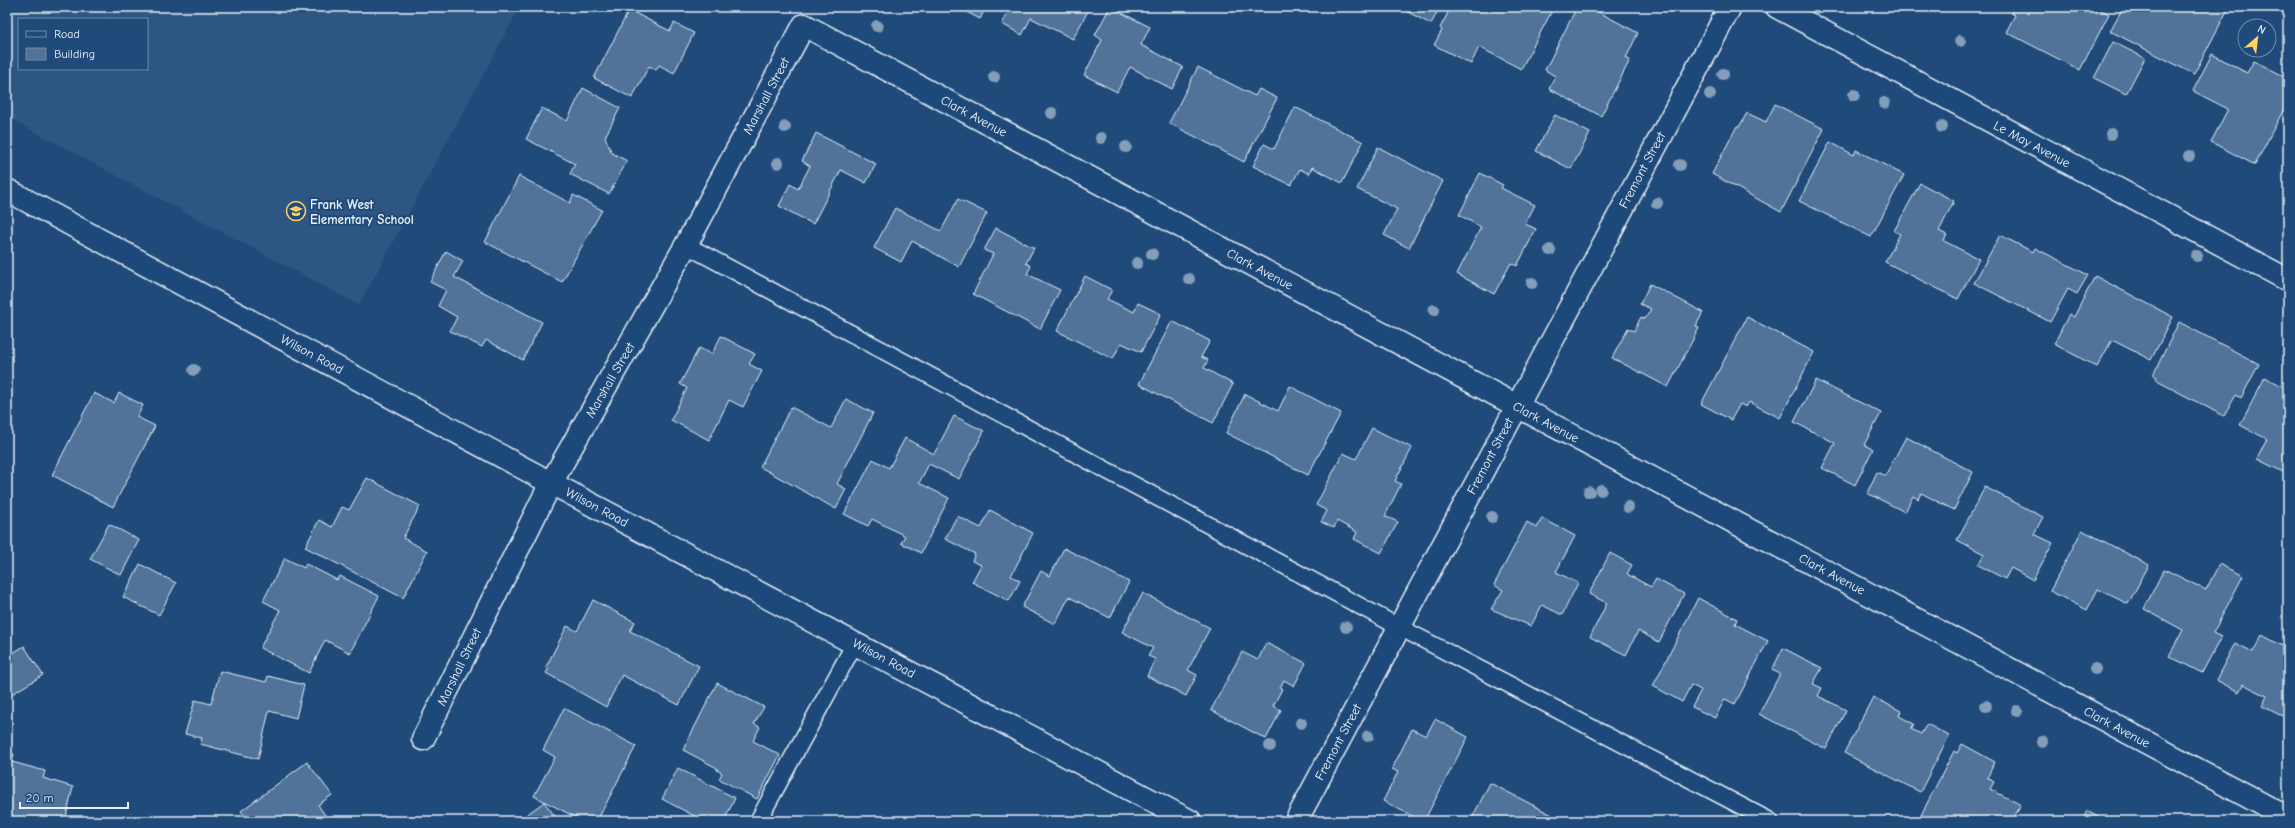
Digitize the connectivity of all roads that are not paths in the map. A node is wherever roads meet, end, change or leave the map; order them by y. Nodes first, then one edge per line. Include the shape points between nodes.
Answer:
1 (1730, 7) edge
2 (1777, 7) edge
3 (804, 25) joint
4 (7, 190) edge
5 (686, 246) junction
6 (2288, 280) edge
7 (1517, 406) junction
8 (551, 483) junction
9 (1399, 627) junction
10 (855, 643) junction
11 (424, 739) dead end
12 (2288, 818) edge
13 (758, 821) edge
14 (1190, 821) edge
15 (1296, 821) edge
16 (1770, 821) edge

1 - 7 street, Fremont Street
2 - 6 street, Le May Avenue
3 - 5 street, Marshall Street
3 - 7 street, Clark Avenue
4 - 8 street, Wilson Road
5 - 8 street, Marshall Street
5 - 9 lane
7 - 9 street, Fremont Street
7 - 12 street, Clark Avenue
8 - 10 street, Wilson Road
8 - 11 street, Marshall Street
9 - 15 street, Fremont Street
9 - 16 lane
10 - 13 lane
10 - 14 street, Wilson Road

